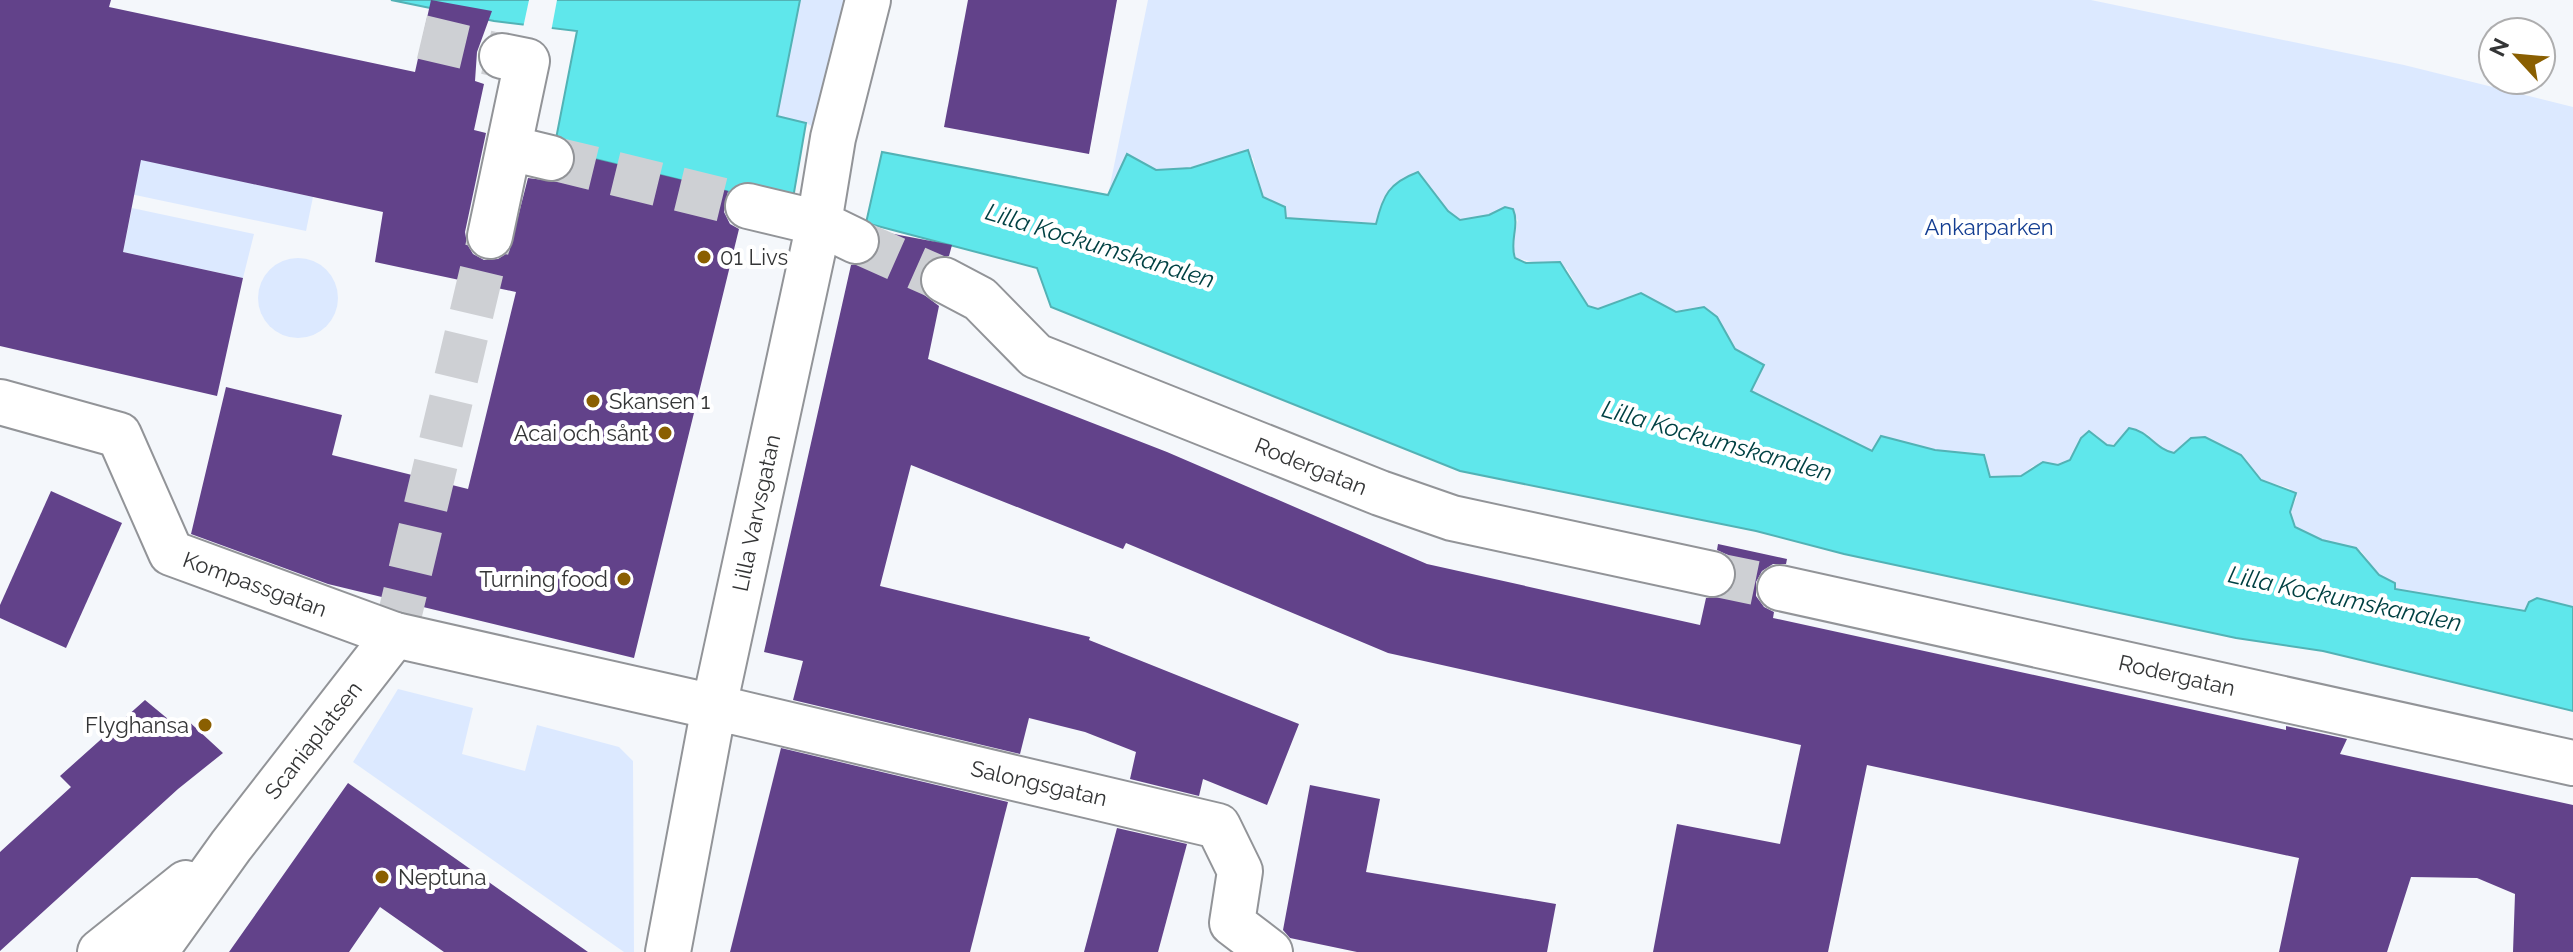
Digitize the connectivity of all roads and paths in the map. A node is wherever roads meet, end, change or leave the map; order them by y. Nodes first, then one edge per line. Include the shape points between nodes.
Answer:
1 (868, 0) edge
2 (502, 56) tunnel mouth
3 (510, 148) junction
4 (551, 158) tunnel mouth
5 (748, 206) tunnel mouth
6 (832, 226) junction
7 (490, 236) tunnel mouth
8 (944, 280) tunnel mouth
9 (0, 402) edge
10 (1712, 574) tunnel mouth
11 (1780, 588) tunnel mouth
12 (395, 635) junction
13 (714, 707) junction
14 (2573, 763) edge
15 (231, 846) junction
16 (100, 952) edge
17 (155, 952) edge
18 (668, 952) edge
19 (1270, 952) edge

1 - 6 street, Lilla Varvsgatan via 831,154
2 - 3 street via 527,61
3 - 4 street
3 - 7 street
5 - 6 street
6 - 13 street, Lilla Varvsgatan
8 - 10 street, Rodergatan via 980,299 1036,356 1380,493 1452,518
9 - 12 street, Kompassgatan via 119,435 171,553
11 - 14 street, Rodergatan
12 - 13 street
12 - 15 street, Scaniaplatsen
13 - 18 street
13 - 19 street, Salongsgatan via 1218,826 1240,871 1232,923
15 - 16 street, Scaniaplatsen
15 - 17 street, Scaniaplatsen

